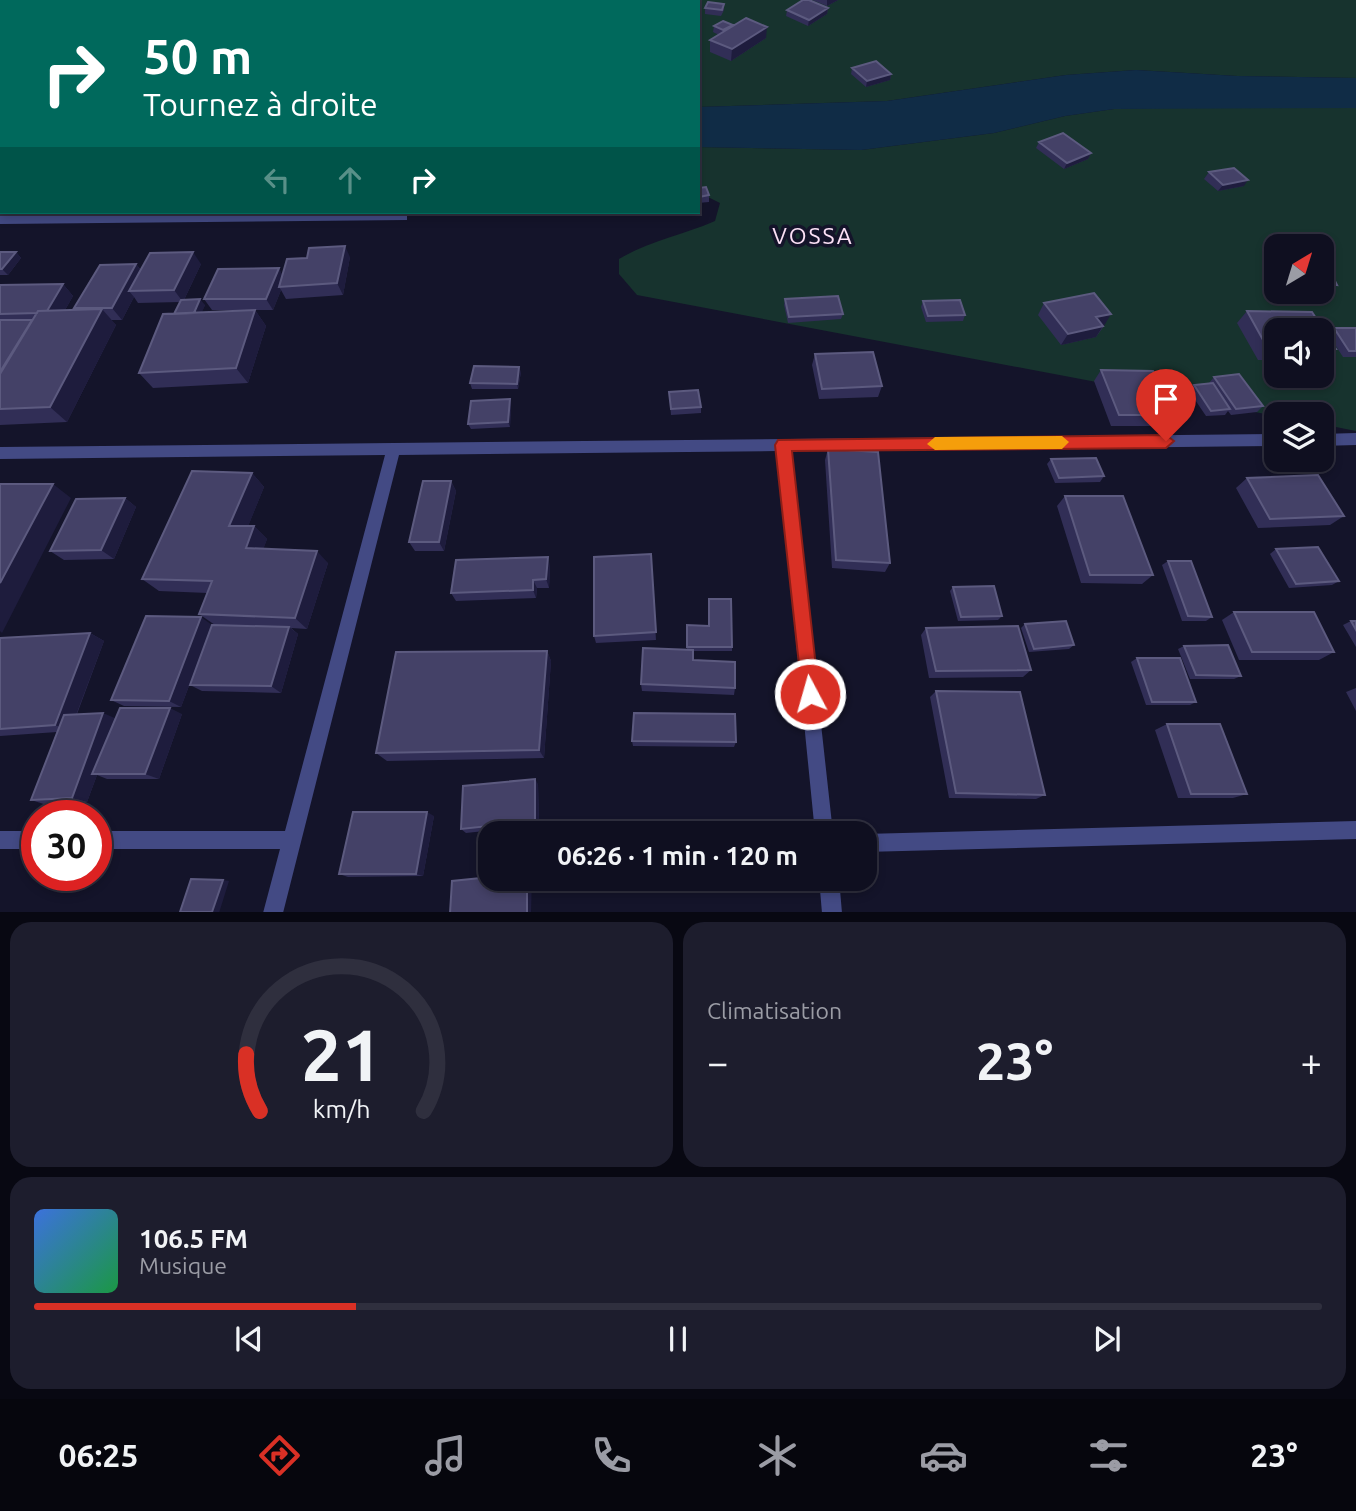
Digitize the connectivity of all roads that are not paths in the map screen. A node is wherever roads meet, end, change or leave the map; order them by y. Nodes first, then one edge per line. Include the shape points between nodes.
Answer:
1 (403, 217) dead end
2 (0, 220) edge
3 (1356, 439) edge
4 (1264, 440) edge
5 (1334, 440) edge
6 (783, 445) junction
7 (393, 449) junction
8 (0, 453) edge
9 (823, 821) edge
10 (1356, 830) edge
11 (0, 840) edge
12 (21, 840) edge
13 (112, 840) edge
14 (292, 840) junction
15 (877, 843) edge
16 (830, 891) edge
17 (273, 912) edge
18 (832, 912) edge

1 - 2 street
3 - 5 street
4 - 6 street
6 - 7 street
6 - 9 street
7 - 8 street
7 - 14 street
10 - 15 street
11 - 12 street
13 - 14 street
14 - 17 street
16 - 18 street

